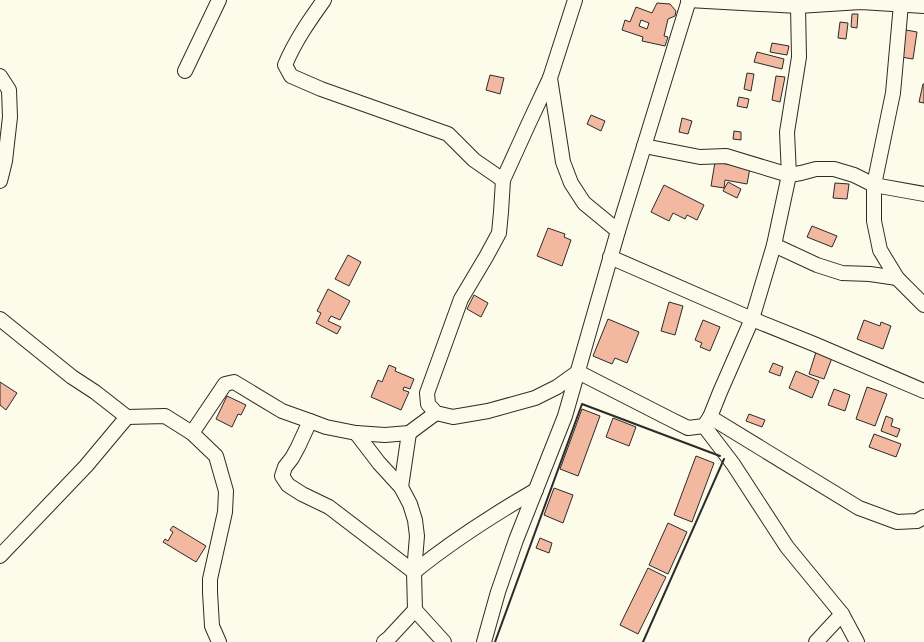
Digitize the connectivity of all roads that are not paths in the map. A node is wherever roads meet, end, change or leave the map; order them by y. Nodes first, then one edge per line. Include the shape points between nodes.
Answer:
1 (219, 0) edge
2 (324, 0) edge
3 (575, 0) edge
4 (688, 0) edge
5 (861, 1) edge
6 (797, 3) edge
7 (901, 4) junction
8 (924, 6) edge
9 (185, 71) dead end
10 (0, 76) edge
11 (550, 78) junction
12 (4, 94) edge
13 (644, 146) junction
14 (789, 174) junction
15 (503, 180) junction
16 (0, 181) edge
17 (874, 185) junction
18 (924, 194) edge
19 (618, 232) junction
20 (774, 245) junction
21 (610, 257) junction
22 (897, 278) junction
23 (924, 305) edge
24 (752, 319) junction
25 (0, 320) edge
26 (578, 372) junction
27 (924, 391) edge
28 (436, 413) junction
29 (127, 417) junction
30 (310, 421) junction
31 (707, 422) junction
32 (192, 433) junction
33 (356, 433) junction
34 (410, 433) junction
35 (402, 487) junction
36 (536, 490) junction
37 (924, 517) edge
38 (0, 556) edge
39 (414, 572) junction
40 (415, 610) junction
41 (842, 614) junction
42 (219, 642) edge
43 (384, 642) edge
44 (444, 642) edge
45 (484, 642) edge
46 (816, 642) edge
47 (857, 642) edge

1 - 9 street
2 - 15 street via 284,65 291,76 448,134 474,160
3 - 11 street
4 - 6 street
4 - 13 street
5 - 6 street
5 - 7 street
6 - 14 street via 799,57 786,132
7 - 8 street
7 - 17 street via 893,93
10 - 12 street
11 - 15 street
11 - 19 street via 563,162 571,184 584,203
12 - 16 street via 10,117 6,161
13 - 14 street via 700,157 726,156
13 - 19 street
14 - 17 street via 834,169
14 - 20 street
15 - 28 street via 499,233 461,298 427,393 428,404
17 - 18 street
17 - 22 street via 874,221 880,250
19 - 21 street
20 - 22 street via 817,265 842,273
20 - 24 street
21 - 24 street
21 - 26 street
22 - 23 street
24 - 27 street
24 - 31 street
25 - 29 street
26 - 28 street via 535,398 488,411 453,417
26 - 31 street via 688,428
26 - 36 street via 565,416
28 - 34 street
29 - 32 street via 166,416
29 - 38 street via 86,466
30 - 32 street via 282,411 234,382 225,384
30 - 33 street via 326,428
30 - 39 street via 285,467 282,476 288,485 328,508
31 - 37 street via 859,508 898,522 917,521
31 - 41 street via 787,547
32 - 42 street via 216,456 226,491 225,512 210,580 212,626
33 - 34 street
33 - 35 street
34 - 35 street
35 - 39 street via 415,520 417,536
36 - 39 street via 456,540
36 - 45 street via 498,592
39 - 40 street
40 - 43 street
40 - 44 street
41 - 46 street
41 - 47 street

